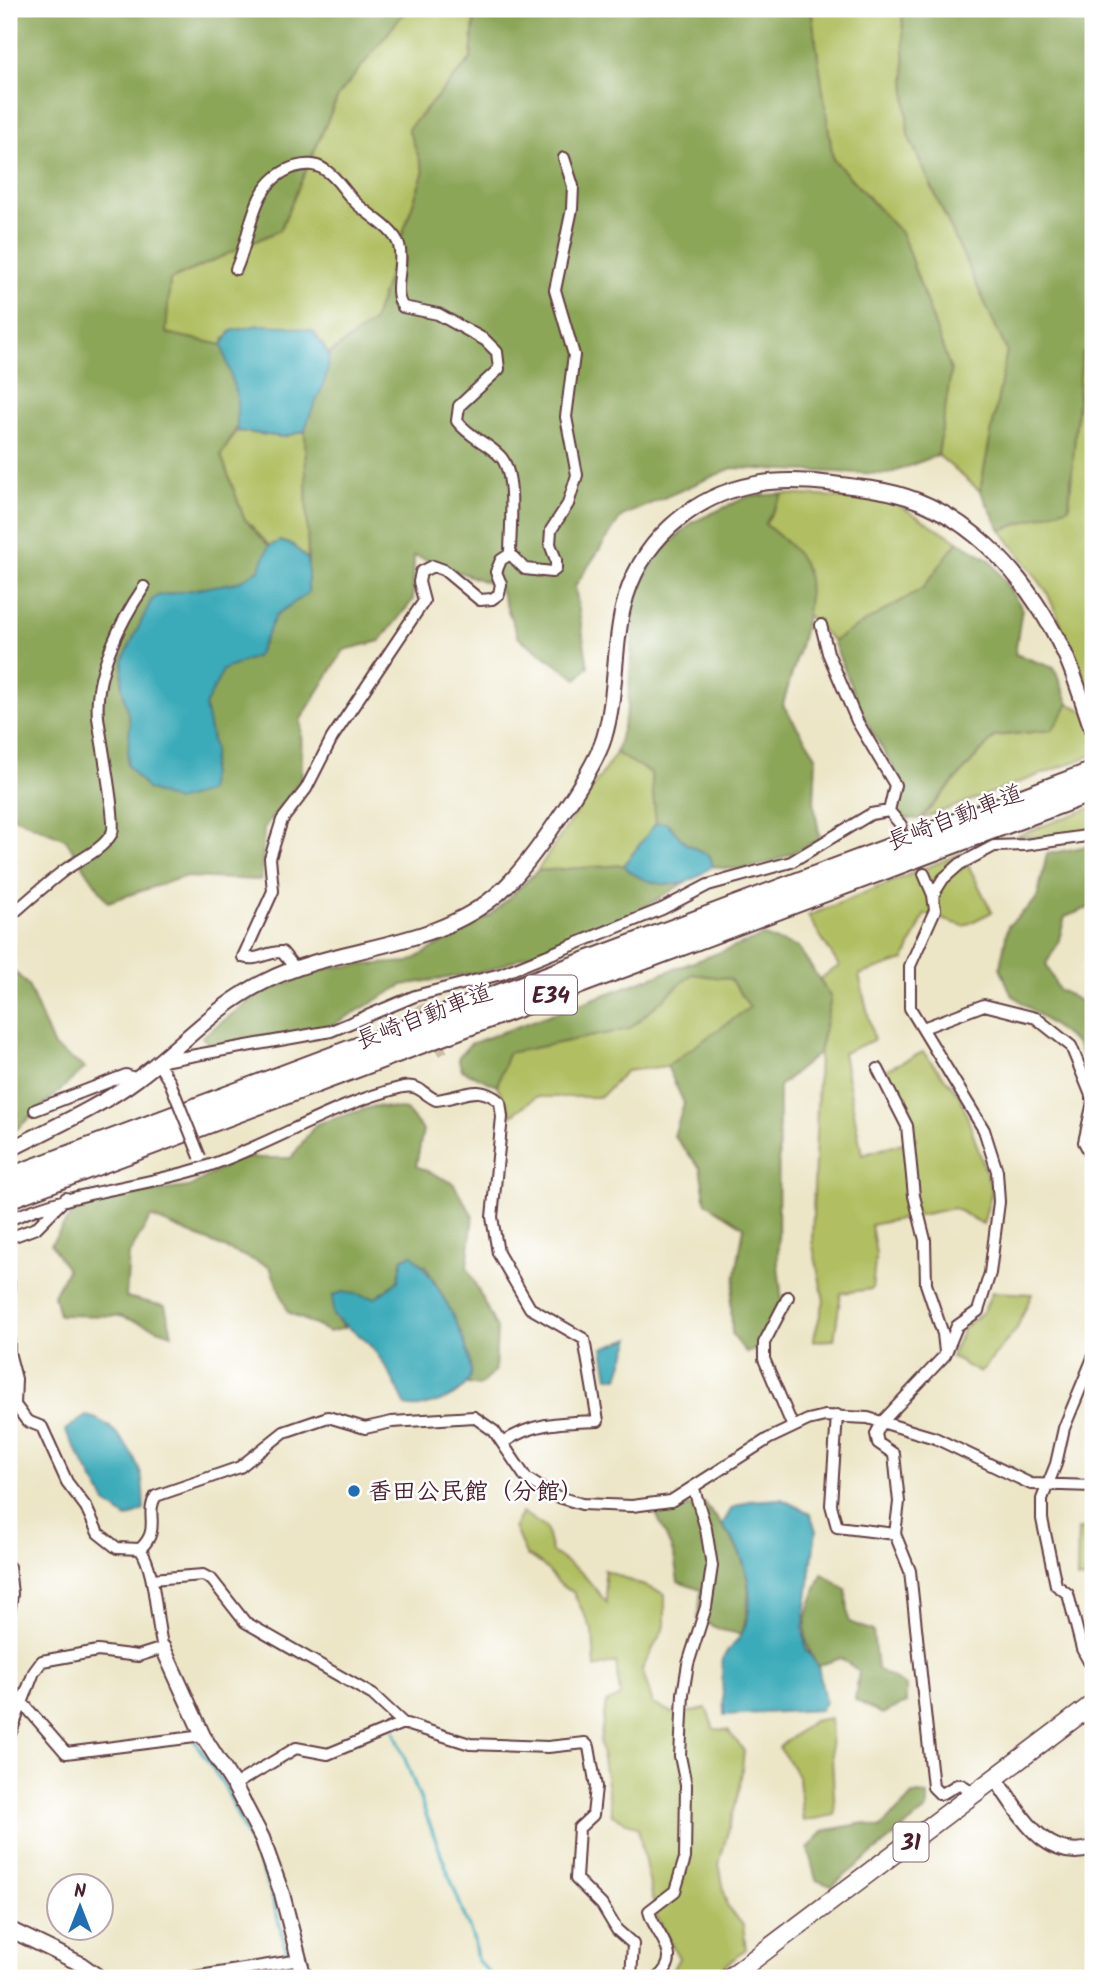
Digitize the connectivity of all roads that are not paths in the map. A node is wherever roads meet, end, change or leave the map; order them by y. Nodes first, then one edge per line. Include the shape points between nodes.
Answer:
1 (564, 158) dead end
2 (236, 269) dead end
3 (510, 554) junction
4 (144, 587) dead end
5 (821, 625) dead end
6 (1091, 726) edge
7 (1093, 772) edge
8 (1093, 791) edge
9 (889, 811) junction
10 (901, 825) dead end
11 (1093, 835) edge
12 (924, 874) dead end
13 (933, 895) junction
14 (9, 917) edge
15 (295, 968) junction
16 (923, 1028) junction
17 (157, 1062) junction
18 (878, 1069) dead end
19 (138, 1079) junction
20 (1093, 1101) edge
21 (35, 1110) dead end
22 (9, 1150) edge
23 (1093, 1159) edge
24 (201, 1163) junction
25 (9, 1178) edge
26 (9, 1198) edge
27 (66, 1198) junction
28 (9, 1220) edge
29 (9, 1238) edge
30 (9, 1283) edge
31 (788, 1297) dead end
32 (945, 1355) junction
33 (1093, 1359) edge
34 (837, 1415) junction
35 (882, 1422) junction
36 (793, 1427) junction
37 (503, 1443) junction
38 (1047, 1486) junction
39 (1093, 1486) edge
40 (694, 1489) junction
41 (895, 1534) junction
42 (140, 1549) junction
43 (9, 1567) edge
44 (152, 1579) junction
45 (9, 1615) edge
46 (163, 1648) junction
47 (1093, 1669) edge
48 (9, 1686) edge
49 (22, 1704) junction
50 (1093, 1704) edge
51 (403, 1723) junction
52 (202, 1736) junction
53 (9, 1737) edge
54 (995, 1778) junction
55 (234, 1785) junction
56 (974, 1794) junction
57 (1093, 1847) edge
58 (9, 1929) edge
59 (300, 1959) junction
60 (100, 1978) edge
61 (187, 1978) edge
62 (304, 1978) edge
63 (631, 1978) edge
64 (657, 1978) edge
65 (729, 1978) edge

1 - 3 street via 573,186 572,209 555,290 574,355 566,417 576,486 551,530 556,569 525,569
2 - 3 street via 259,196 275,179 307,164 332,174 354,201 394,236 401,259 398,294 403,307 438,314 498,352 499,369 456,412 464,431 490,447 506,467
3 - 15 street via 496,572 501,584 492,599 480,600 444,570 433,566 421,572 424,601 282,820 271,858 273,891 243,957 251,960 282,952
4 - 14 street via 115,641 99,699 100,738 114,828 98,849 64,870
5 - 9 street via 857,721 895,785
6 - 15 street via 1065,653 1040,608 1001,560 951,515 913,498 864,488 804,482 759,483 728,491 667,529 644,553 622,612 611,713 603,742 590,768 504,889 455,924
7 - 25 highway, 長崎自動車道 / E34
8 - 26 highway, 長崎自動車道 / E34
9 - 10 street
9 - 17 street via 871,814 791,862 708,885 662,909 502,974 331,1031
11 - 13 street via 994,846 960,864
12 - 13 street
13 - 16 street via 933,915 909,974 910,1008
15 - 17 street via 226,1004
16 - 20 street via 984,1005 1036,1018 1071,1046
16 - 32 street via 984,1130 999,1189 987,1291 978,1311 957,1326
17 - 19 street
17 - 24 street, bridge via 170,1082
18 - 32 street via 906,1126 914,1196 925,1240 926,1284
19 - 21 street via 126,1074
19 - 22 street
20 - 23 street via 1084,1142
24 - 27 street
24 - 37 street via 243,1153 324,1115 404,1087 421,1088 436,1100 483,1091 500,1102 492,1217 496,1245 530,1308 584,1339 598,1421 542,1425 516,1433
27 - 28 street
27 - 29 street via 36,1228
30 - 42 street via 9,1352 19,1415 42,1427 67,1482 103,1538 117,1548
31 - 36 street via 764,1343 765,1359
32 - 35 street
33 - 38 street via 1064,1428
34 - 35 street
34 - 36 street via 815,1417
34 - 41 street via 831,1505 837,1527
35 - 38 street via 935,1438 1031,1484
35 - 41 street via 876,1434 878,1443 894,1454 899,1502
36 - 40 street via 738,1456
37 - 40 street via 526,1478 567,1501 649,1506
37 - 42 street via 474,1417 365,1428 319,1417 284,1432 240,1467 156,1496 152,1534
38 - 39 street
38 - 47 street via 1042,1519 1056,1585 1068,1594 1082,1649
40 - 64 street via 712,1566 683,1694 680,1755 686,1785 685,1858 675,1891 649,1911 670,1952
41 - 56 street via 910,1571 933,1787 940,1794 957,1783
42 - 44 street
43 - 45 street
44 - 46 street
44 - 51 street via 203,1575 212,1580 245,1622 373,1695
46 - 49 street via 130,1657 98,1651 42,1661
46 - 52 street
48 - 49 street
49 - 52 street via 66,1753
49 - 53 street
50 - 54 main road, 31
51 - 55 street via 328,1754 296,1748
51 - 63 street via 470,1744 548,1747 585,1743 589,1747 596,1787 593,1815 579,1828 576,1880 633,1944
52 - 55 street
54 - 56 main road, 31
54 - 57 street via 1048,1844 1064,1851
55 - 59 street via 262,1838
56 - 65 main road, 31
58 - 60 street
59 - 61 street
59 - 62 street

